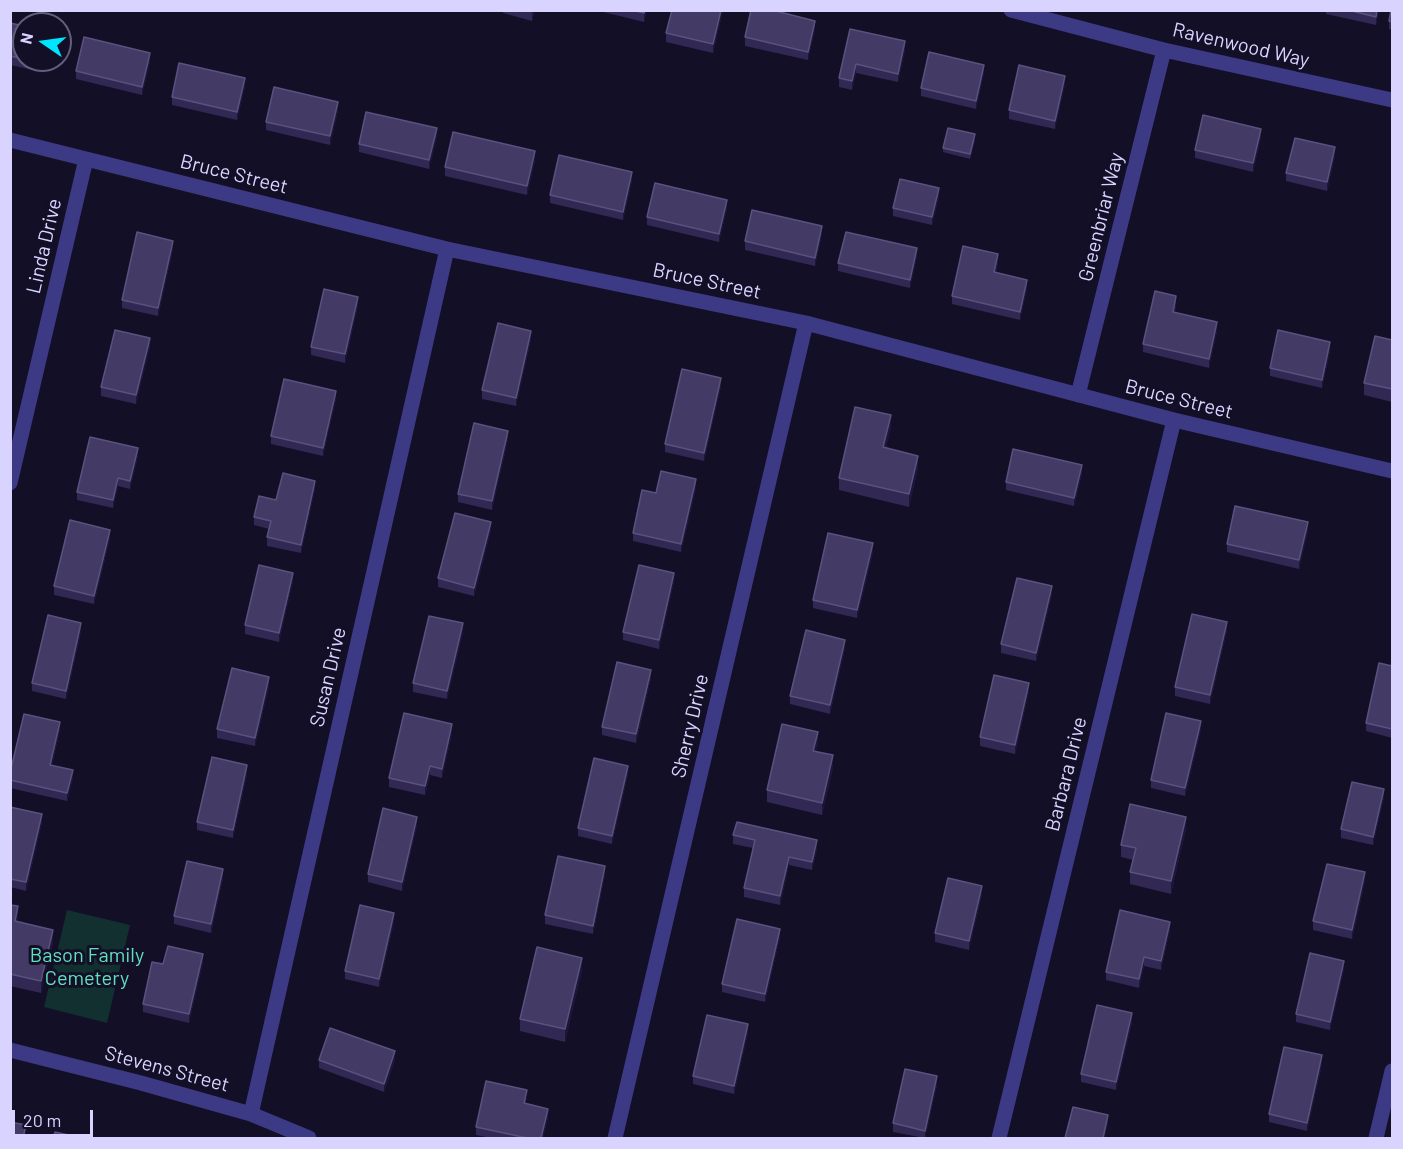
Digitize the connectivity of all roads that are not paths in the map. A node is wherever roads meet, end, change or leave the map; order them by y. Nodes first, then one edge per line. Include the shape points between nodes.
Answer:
1 (1011, 10) edge
2 (1164, 50) junction
3 (1392, 100) edge
4 (10, 140) edge
5 (86, 159) junction
6 (447, 249) junction
7 (806, 323) junction
8 (1078, 395) junction
9 (1174, 420) junction
10 (1392, 471) edge
11 (10, 483) edge
12 (10, 1050) edge
13 (1392, 1071) edge
14 (250, 1113) junction
15 (309, 1138) edge
16 (615, 1138) edge
17 (999, 1138) edge
18 (1376, 1138) edge

1 - 2 street, Ravenwood Way
2 - 3 street, Ravenwood Way
2 - 8 street, Greenbriar Way
4 - 5 street, Bruce Street
5 - 6 street, Bruce Street
5 - 11 street, Linda Drive
6 - 7 street, Bruce Street
6 - 14 street, Susan Drive
7 - 8 street, Bruce Street
7 - 16 street, Sherry Drive
8 - 9 street, Bruce Street
9 - 10 street, Bruce Street
9 - 17 street, Barbara Drive
12 - 14 street, Stevens Street
13 - 18 street
14 - 15 street, Stevens Street

